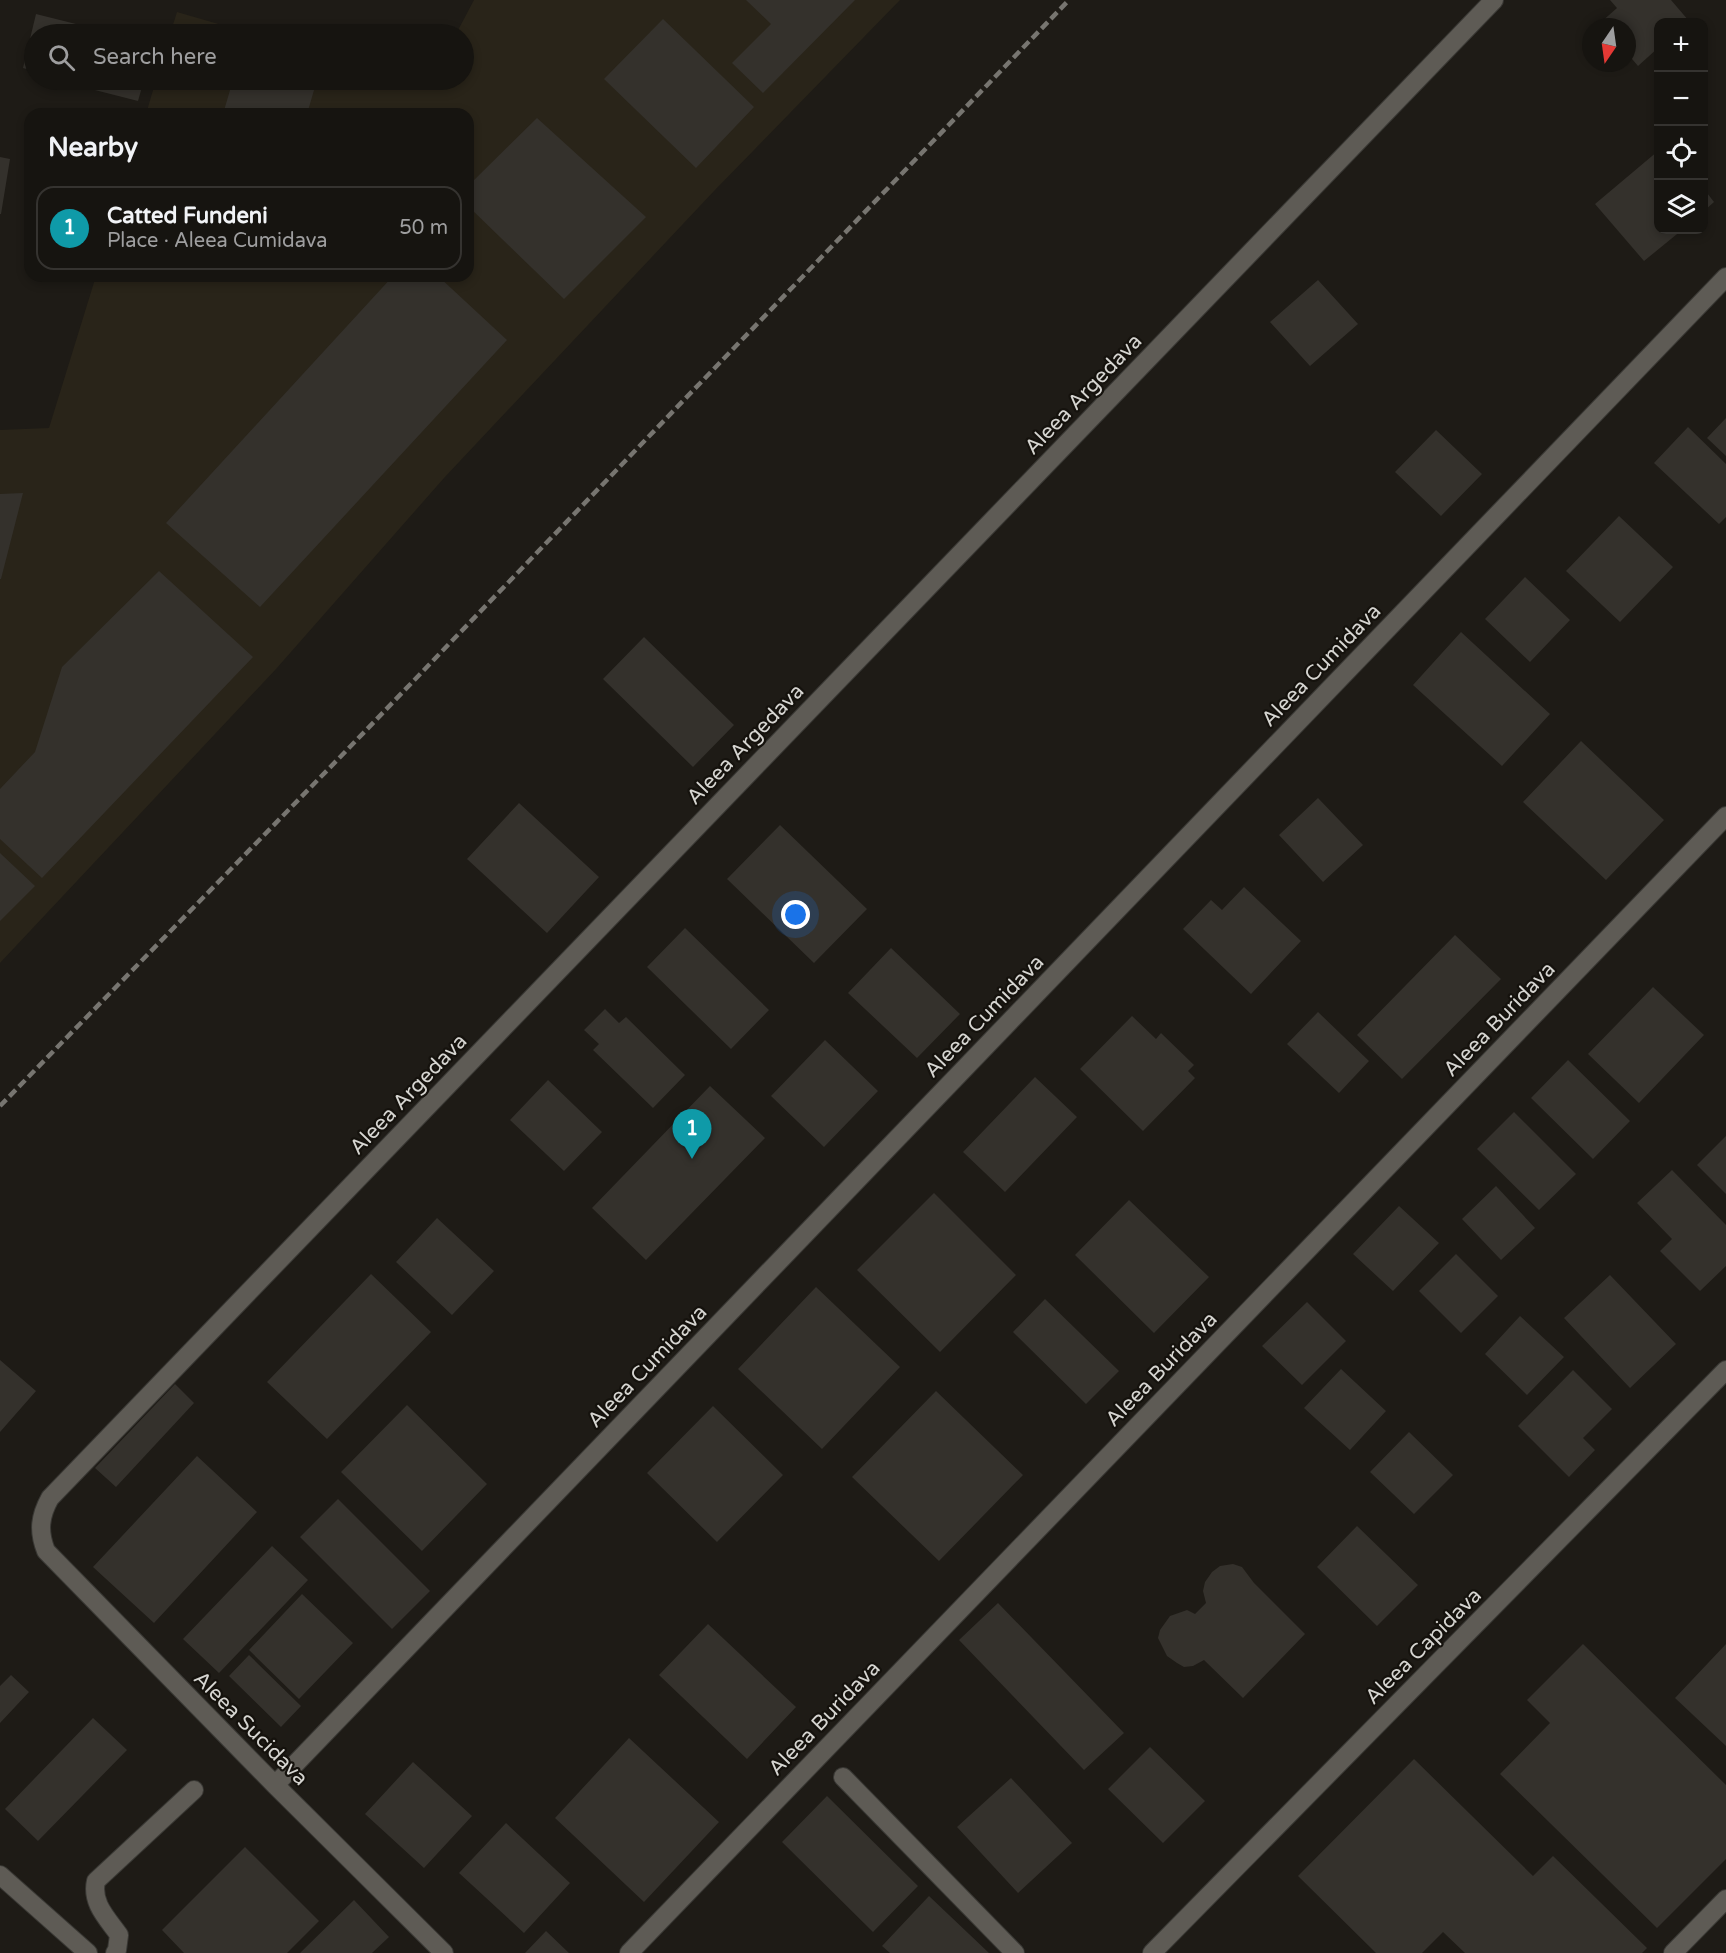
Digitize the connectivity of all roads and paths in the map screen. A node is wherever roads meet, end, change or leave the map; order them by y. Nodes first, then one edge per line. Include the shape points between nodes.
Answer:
1 (1494, 0) edge
2 (1726, 277) edge
3 (1726, 816) edge
4 (1726, 1370) edge
5 (40, 1525) joint
6 (843, 1777) dead end
7 (275, 1785) junction
8 (194, 1790) dead end
9 (0, 1875) edge
10 (1726, 1899) edge
11 (88, 1953) edge
12 (114, 1953) edge
13 (444, 1953) edge
14 (629, 1953) edge
15 (1015, 1953) edge
16 (1152, 1953) edge
17 (1673, 1953) edge

1 - 5 street, Aleea Argedava via 50,1497
2 - 7 street, Aleea Cumidava
3 - 14 street, Aleea Buridava
4 - 16 street, Aleea Capidava
5 - 7 street, Aleea Sucidava via 46,1551
6 - 15 street
7 - 13 street, Aleea Sucidava
8 - 12 street via 96,1881 93,1892 97,1904 119,1935
9 - 11 street
10 - 17 street

